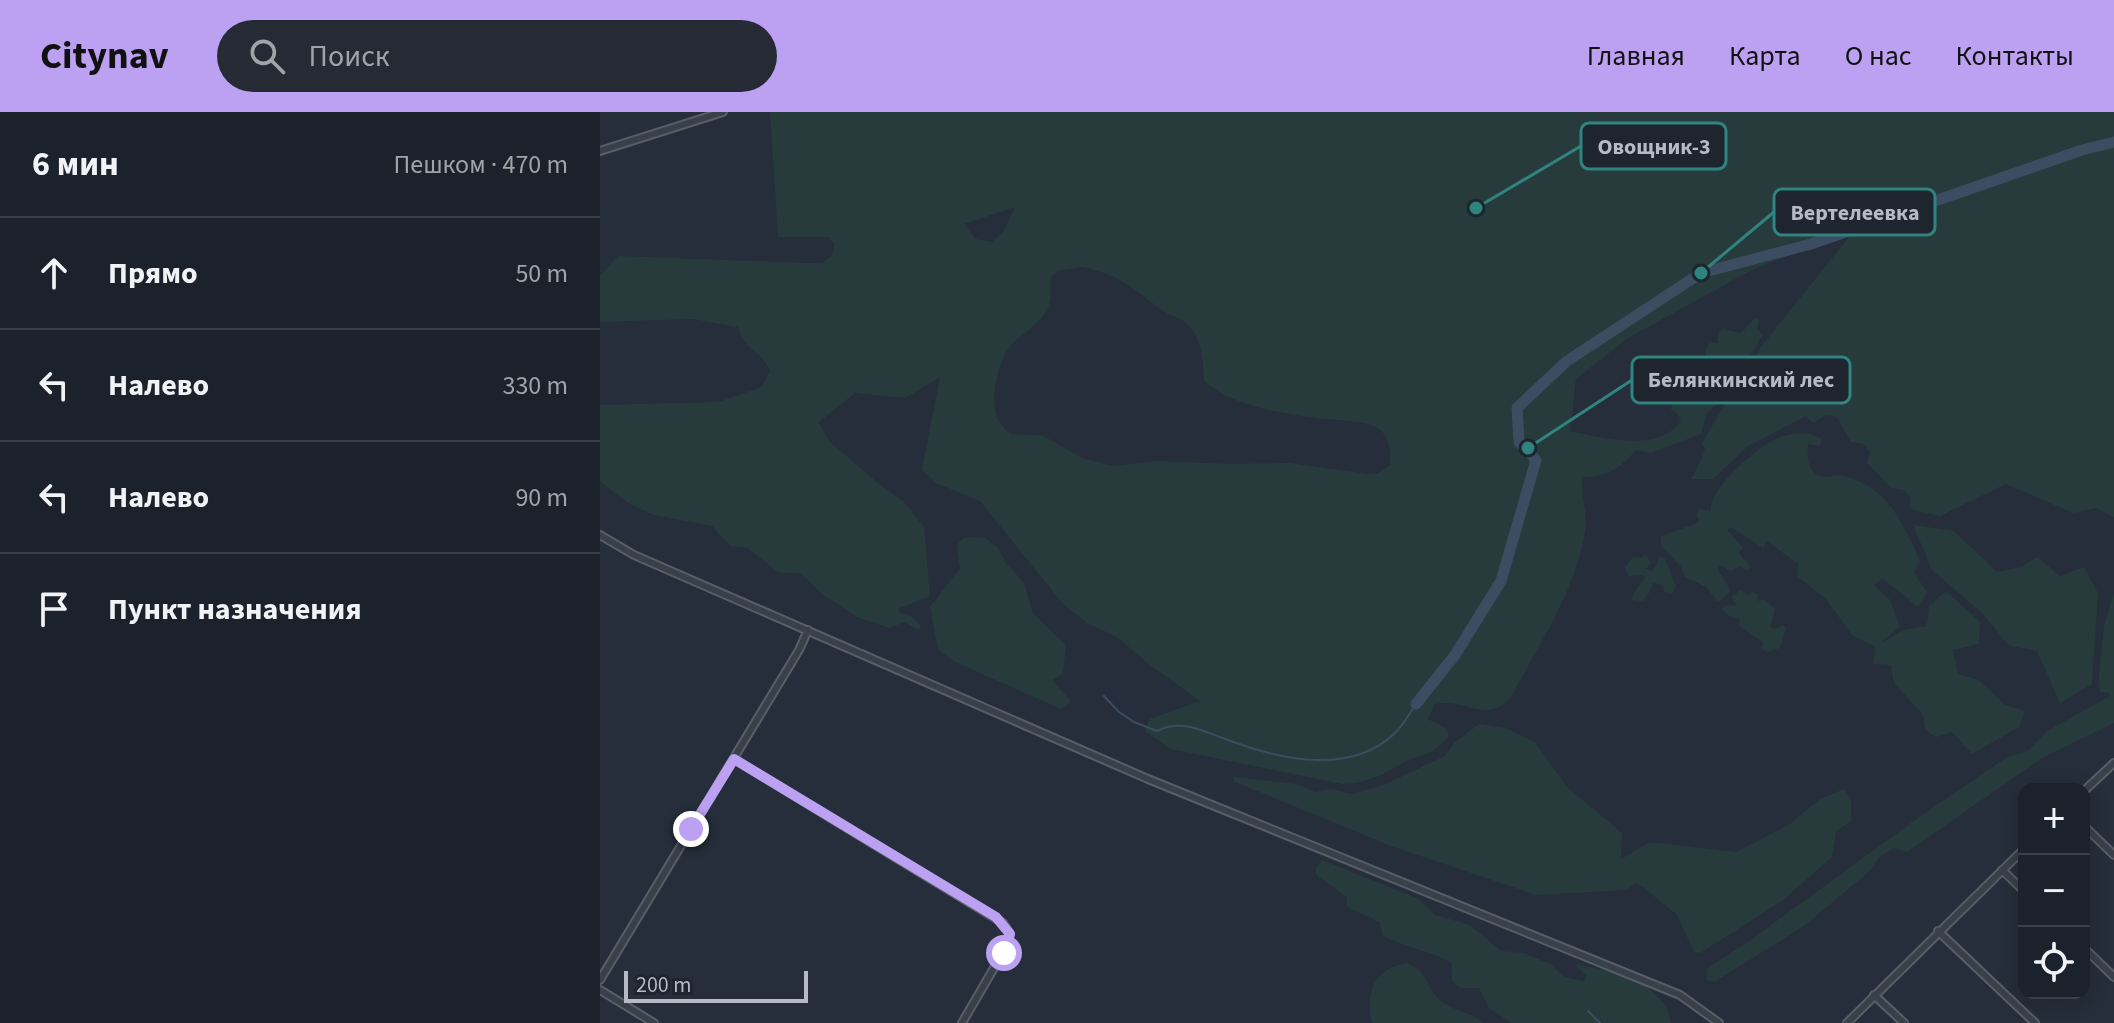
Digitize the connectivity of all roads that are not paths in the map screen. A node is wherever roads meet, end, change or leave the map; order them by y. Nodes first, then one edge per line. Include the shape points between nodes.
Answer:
1 (723, 112) edge
2 (600, 151) edge
3 (600, 535) edge
4 (808, 630) junction
5 (734, 759) junction
6 (2114, 763) edge
7 (2090, 785) edge
8 (2090, 832) edge
9 (2018, 855) edge
10 (2114, 855) edge
11 (2002, 870) junction
12 (2018, 885) edge
13 (1938, 931) junction
14 (2090, 954) edge
15 (2114, 977) edge
16 (600, 980) edge
17 (600, 990) edge
18 (1874, 995) junction
19 (654, 1023) edge
20 (962, 1023) edge
21 (1719, 1023) edge
22 (1847, 1023) edge
23 (1904, 1023) edge
24 (2035, 1023) edge

1 - 2 street
3 - 4 street via 634,555
4 - 5 street
4 - 21 street via 1148,779 1667,989
5 - 16 street
5 - 20 street via 1003,923 1009,942
6 - 7 street
8 - 10 street
9 - 11 street
11 - 12 street
11 - 13 street
13 - 18 street
13 - 24 street
14 - 15 street
17 - 19 street
18 - 22 street
18 - 23 street

